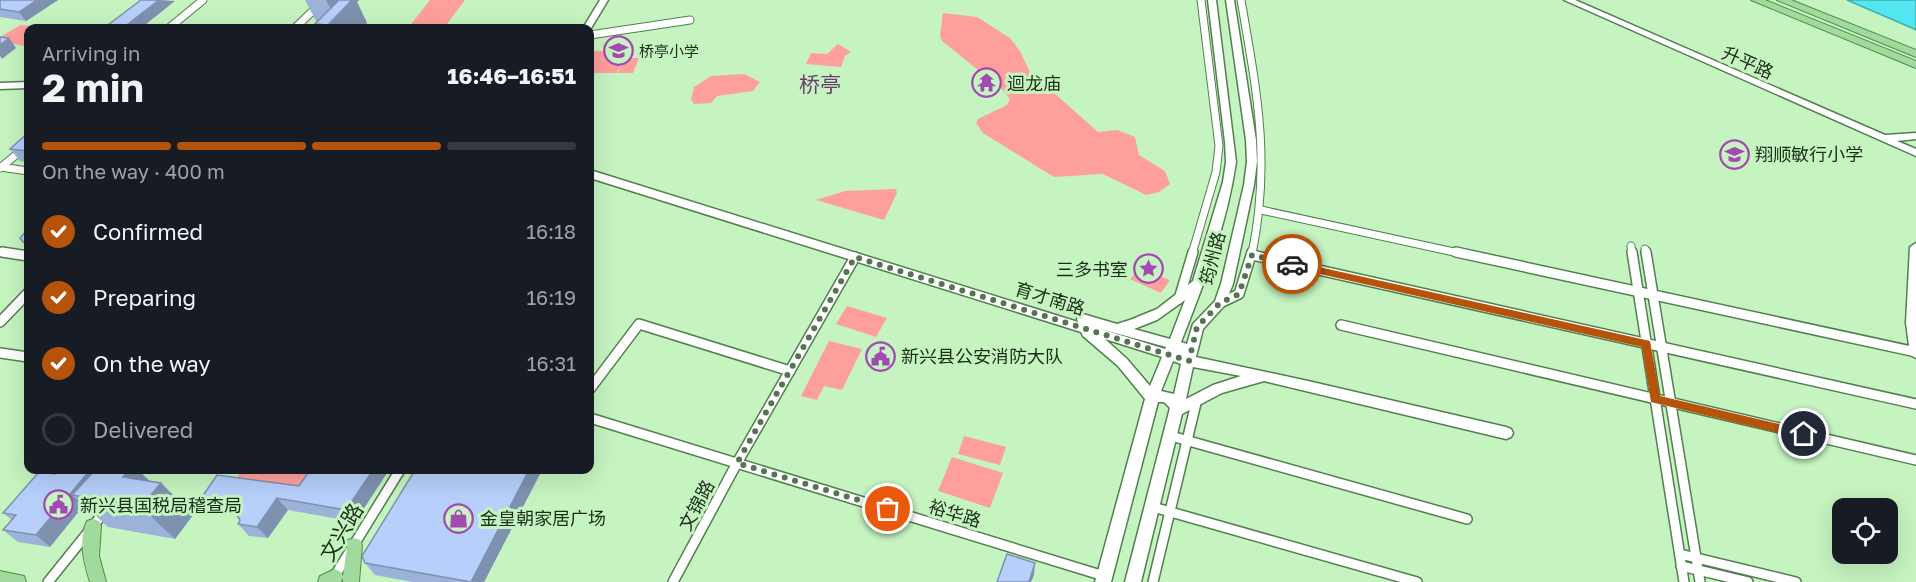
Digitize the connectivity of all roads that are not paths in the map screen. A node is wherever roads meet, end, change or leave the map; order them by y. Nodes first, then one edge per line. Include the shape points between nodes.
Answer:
1 (203, 0) edge
2 (324, 0) edge
3 (604, 0) edge
4 (1201, 0) edge
5 (1212, 0) edge
6 (1230, 0) edge
7 (1241, 0) edge
8 (1568, 0) edge
9 (1756, 0) edge
10 (1782, 0) edge
11 (690, 20) dead end
12 (174, 24) edge
13 (299, 24) edge
14 (589, 24) edge
15 (594, 34) edge
16 (1916, 54) edge
17 (1916, 65) edge
18 (24, 83) edge
19 (0, 84) edge
20 (1916, 136) edge
21 (1880, 138) junction
22 (24, 148) edge
23 (1916, 153) edge
24 (0, 168) edge
25 (594, 168) edge
26 (24, 171) edge
27 (594, 175) edge
28 (1261, 210) junction
29 (1631, 246) dead end
30 (1916, 247) edge
31 (1645, 249) dead end
32 (0, 252) edge
33 (24, 255) edge
34 (1252, 255) junction
35 (855, 257) junction
36 (1199, 281) junction
37 (1639, 292) junction
38 (1653, 295) junction
39 (24, 297) edge
40 (1178, 300) junction
41 (1220, 303) junction
42 (0, 322) edge
43 (1077, 325) junction
44 (1341, 325) dead end
45 (1116, 328) junction
46 (1647, 344) junction
47 (1661, 347) junction
48 (1172, 350) junction
49 (1916, 352) edge
50 (0, 353) edge
51 (24, 356) edge
52 (1191, 356) junction
53 (790, 371) junction
54 (1270, 375) junction
55 (594, 384) edge
56 (1198, 397) junction
57 (1152, 398) junction
58 (1655, 399) junction
59 (1671, 403) junction
60 (1916, 404) edge
61 (1178, 410) junction
62 (594, 419) edge
63 (1506, 433) dead end
64 (1171, 436) junction
65 (1187, 441) junction
66 (1916, 460) edge
67 (737, 463) junction
68 (398, 474) edge
69 (112, 502) edge
70 (1153, 507) junction
71 (1170, 512) junction
72 (1467, 519) dead end
73 (93, 526) junction
74 (354, 545) junction
75 (1680, 554) junction
76 (1696, 558) junction
77 (1682, 566) junction
78 (1698, 570) junction
79 (0, 579) edge
80 (1103, 579) edge
81 (331, 580) edge
82 (1790, 581) edge
83 (18, 582) edge
84 (48, 582) edge
85 (98, 582) edge
86 (351, 582) edge
87 (674, 582) edge
88 (1133, 582) edge
89 (1153, 582) edge
90 (1417, 582) edge
91 (1684, 582) edge
92 (1700, 582) edge
93 (1748, 582) edge

1 - 12 street
2 - 13 street
3 - 14 street
4 - 40 street via 1218,146 1216,172
5 - 36 street, 筠州路 via 1231,162
6 - 41 street, 筠州路 via 1252,162
7 - 28 street via 1263,121
8 - 21 street, 升平路
9 - 17 main road
10 - 16 main road
11 - 15 street
18 - 19 street
20 - 21 street
21 - 23 street, 升平路
22 - 24 street
24 - 26 street
25 - 45 street, 育才南路
27 - 35 street, 育才南路
28 - 34 street
28 - 37 street
29 - 37 street
30 - 49 street via 1912,322
31 - 38 street
32 - 33 street
34 - 41 street via 1239,294
34 - 46 street
35 - 43 street, 育才南路
35 - 53 street, 文锦路
36 - 40 street
36 - 48 street, 筠州路
37 - 38 street
37 - 46 street
38 - 47 street
38 - 49 street
39 - 42 street
40 - 45 street via 1157,316
41 - 52 street, 筠州路 via 1197,327
43 - 48 street, 育才南路
43 - 57 street via 1112,350
44 - 58 street
45 - 48 street, 育才南路
46 - 47 street
46 - 58 street
47 - 59 street
47 - 60 street
48 - 52 street, 育才南路
48 - 57 street, 筠州路
50 - 51 street
52 - 54 street, 育才南路
52 - 61 street, 筠州路
53 - 55 street via 639,324
53 - 67 street, 文锦路
54 - 56 street via 1236,381
54 - 63 street, 育才南路
56 - 61 street
56 - 65 street
57 - 61 street via 1168,396
57 - 80 street, 筠州路
58 - 59 street
58 - 75 street
59 - 66 street
59 - 76 street
61 - 64 street, 筠州路
62 - 67 street, 裕华路
64 - 65 street
64 - 70 street, 筠州路
65 - 71 street
65 - 72 street
67 - 80 street, 裕华路
67 - 87 street, 文锦路
68 - 74 street, 文兴路
69 - 73 street
70 - 71 street
70 - 88 street, 筠州路
71 - 89 street
71 - 90 street
73 - 84 street
73 - 85 main road via 91,556
74 - 81 street, 文兴路
74 - 86 main road
75 - 76 street
75 - 77 street
76 - 78 street
76 - 82 street
77 - 78 street
77 - 91 street
78 - 92 street
78 - 93 street
79 - 83 main road

